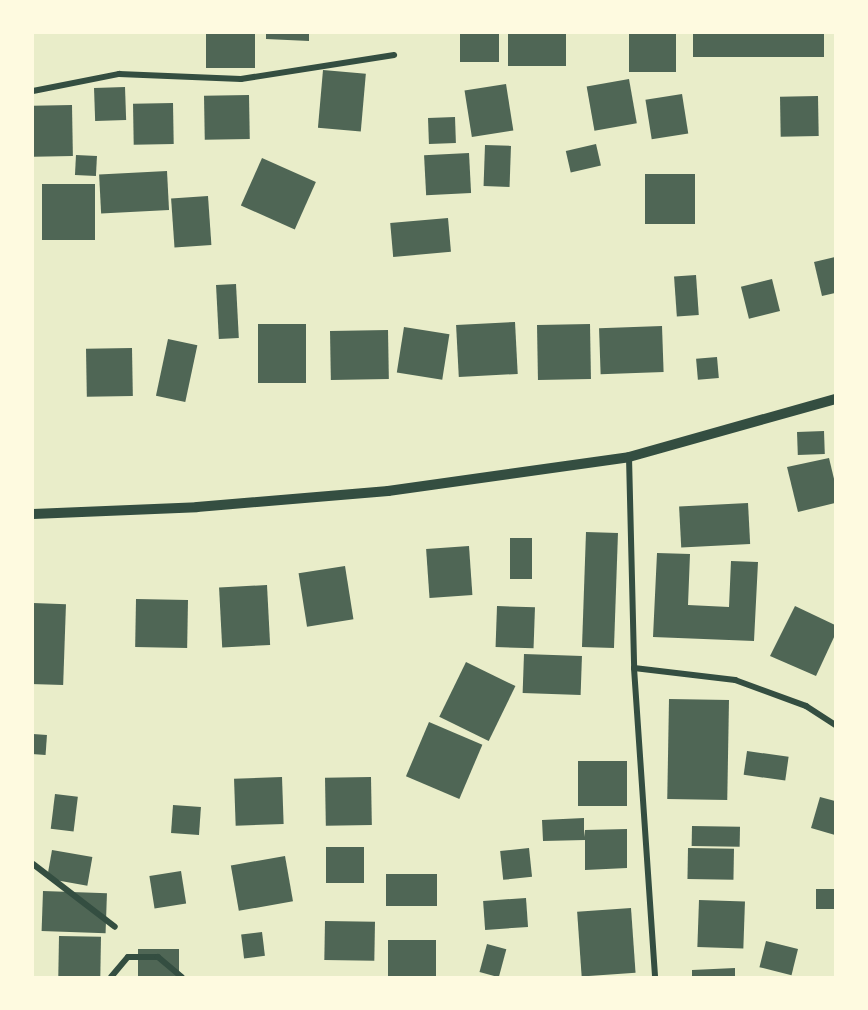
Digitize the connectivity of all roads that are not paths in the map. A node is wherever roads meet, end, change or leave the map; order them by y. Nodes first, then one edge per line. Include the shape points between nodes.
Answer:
1 (394, 55) dead end
2 (33, 91) edge
3 (835, 399) edge
4 (629, 457) junction
5 (33, 514) edge
6 (634, 668) junction
7 (835, 725) edge
8 (33, 864) edge
9 (115, 927) dead end
10 (111, 977) edge
11 (182, 977) edge
12 (655, 977) edge

1 - 2 street via 241,79 119,74
3 - 4 street
4 - 5 street via 388,492 197,507
4 - 6 street
6 - 7 street via 735,680 806,706
6 - 12 street
8 - 9 street
10 - 11 street via 128,957 158,957

